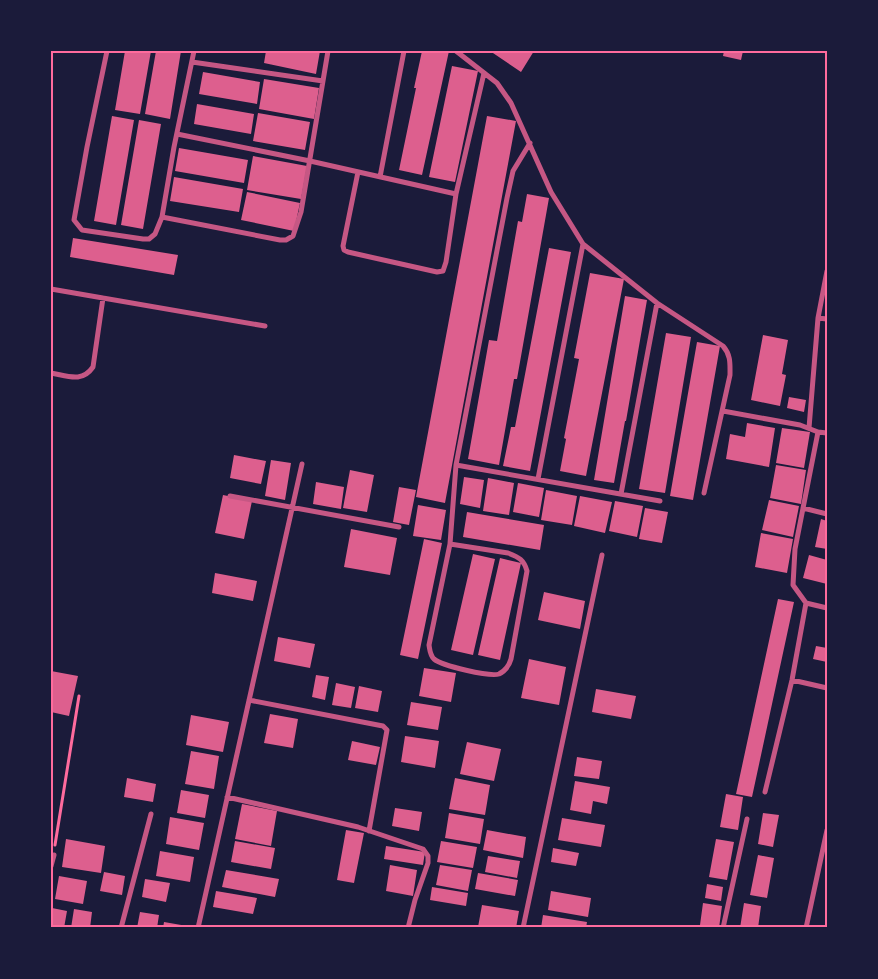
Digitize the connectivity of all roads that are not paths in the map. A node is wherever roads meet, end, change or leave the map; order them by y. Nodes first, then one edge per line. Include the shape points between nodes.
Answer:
1 (107, 51) edge
2 (194, 51) edge
3 (328, 51) edge
4 (404, 51) edge
5 (456, 51) edge
6 (192, 62) junction
7 (484, 73) junction
8 (323, 81) junction
9 (177, 134) junction
10 (530, 143) junction
11 (310, 161) junction
12 (358, 172) junction
13 (380, 177) junction
14 (456, 194) junction
15 (162, 218) junction
16 (583, 244) junction
17 (827, 271) edge
18 (51, 289) edge
19 (103, 298) junction
20 (657, 303) junction
21 (818, 318) junction
22 (827, 319) edge
23 (265, 326) dead end
24 (51, 373) edge
25 (723, 411) junction
26 (809, 428) junction
27 (818, 432) junction
28 (827, 433) edge
29 (302, 464) dead end
30 (456, 465) junction
31 (538, 479) junction
32 (704, 493) dead end
33 (621, 494) junction
34 (230, 496) dead end
35 (660, 501) dead end
36 (293, 508) junction
37 (803, 508) junction
38 (827, 514) edge
39 (399, 527) dead end
40 (450, 544) junction
41 (602, 556) dead end
42 (806, 603) junction
43 (827, 608) edge
44 (792, 680) junction
45 (827, 688) edge
46 (249, 700) junction
47 (765, 792) dead end
48 (227, 796) junction
49 (151, 814) dead end
50 (748, 819) dead end
51 (827, 830) edge
52 (369, 831) junction
53 (54, 855) road end
54 (51, 866) edge
55 (121, 928) edge
56 (198, 928) edge
57 (408, 928) edge
58 (523, 928) edge
59 (723, 928) edge
60 (806, 928) edge

1 - 15 street via 74,220 82,230 143,240 155,234
2 - 6 street
3 - 8 street
4 - 13 street
5 - 7 street
6 - 8 street
6 - 9 street
7 - 10 street via 497,83 511,103
7 - 14 street
8 - 11 street
9 - 11 street
9 - 15 street
10 - 16 street via 551,192
10 - 30 street via 513,171
11 - 12 street
11 - 15 street via 301,212 291,238 280,240
12 - 13 street
12 - 14 street via 344,250 437,272 442,271 446,262
13 - 14 street
16 - 20 street
16 - 31 street
17 - 21 street
18 - 19 street
19 - 23 street
19 - 24 street via 93,367 79,378
20 - 25 street via 728,352 730,375
20 - 33 street
21 - 22 street
21 - 26 street
25 - 26 street
25 - 32 street
26 - 27 street
27 - 28 street
27 - 37 street
29 - 36 street
30 - 31 street
30 - 40 street
31 - 33 street
33 - 35 street
34 - 36 street
36 - 39 street
36 - 46 street
37 - 38 street
37 - 42 street via 795,549 793,585
40 - 40 street via 508,553 524,561 527,570 511,659 504,671 497,675 438,662 430,655 429,645
41 - 58 street
42 - 43 street
42 - 44 street
44 - 45 street
44 - 47 street
46 - 48 street
46 - 52 street via 382,726 387,730
48 - 52 street
48 - 56 street
49 - 55 street
50 - 59 street
51 - 60 street
52 - 57 street via 423,849 428,856
53 - 54 street

